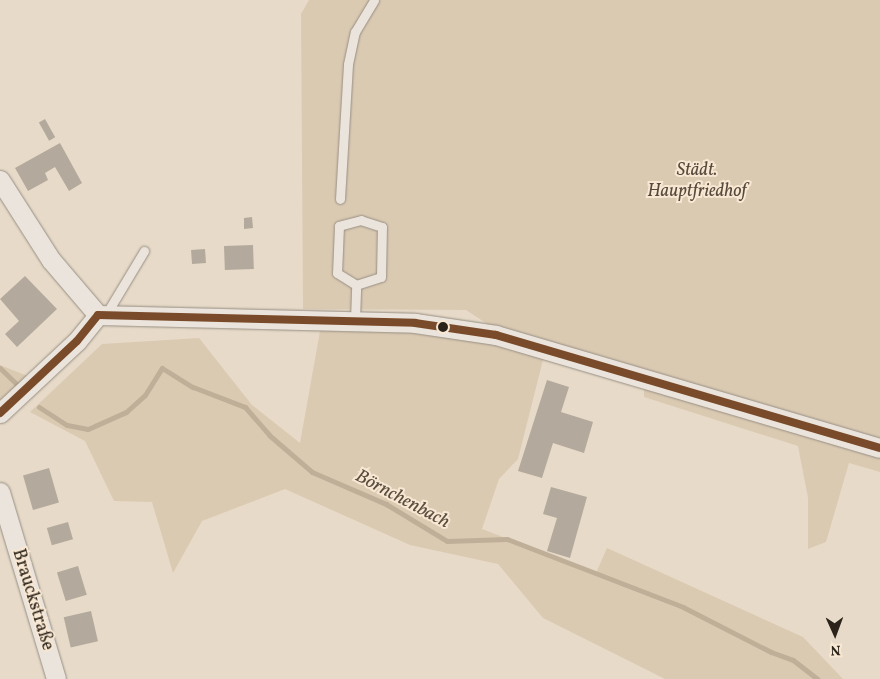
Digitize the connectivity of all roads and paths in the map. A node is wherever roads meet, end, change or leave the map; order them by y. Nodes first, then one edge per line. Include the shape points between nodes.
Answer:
1 (374, 0) edge
2 (0, 180) edge
3 (340, 199) dead end
4 (144, 251) dead end
5 (356, 285) junction
6 (102, 316) junction
7 (355, 320) junction
8 (0, 413) edge
9 (880, 448) edge
10 (0, 492) edge
11 (56, 679) edge

1 - 3 lane via 355,32 348,64
2 - 6 street via 51,260
4 - 6 lane
5 - 5 lane via 381,276 382,227 361,220 340,226 337,273
5 - 7 lane
6 - 7 street
6 - 8 street
7 - 9 street via 415,323 496,335
10 - 11 street, Brauckstraße

